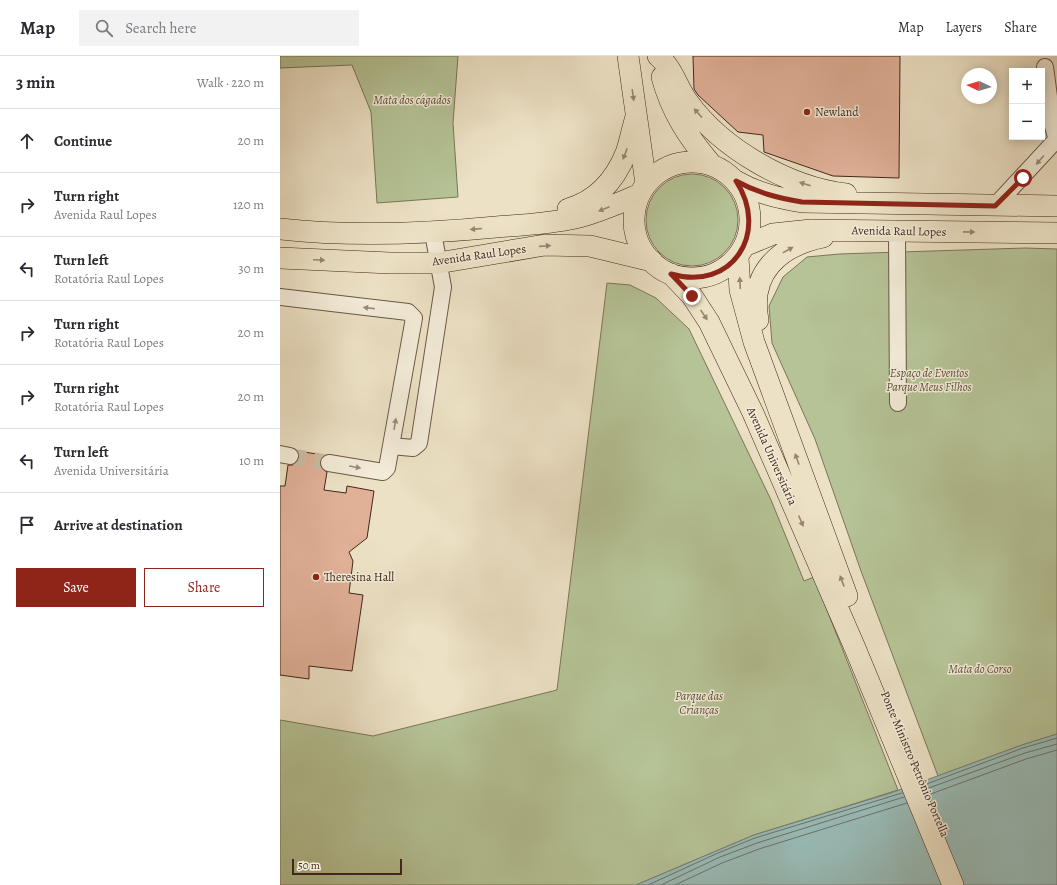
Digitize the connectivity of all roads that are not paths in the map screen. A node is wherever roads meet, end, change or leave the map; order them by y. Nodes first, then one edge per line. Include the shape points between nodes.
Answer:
1 (628, 56) edge
2 (658, 56) edge
3 (1045, 67) dead end
4 (636, 117) junction
5 (1057, 141) edge
6 (711, 164) junction
7 (736, 181) junction
8 (643, 189) junction
9 (912, 205) junction
10 (995, 206) junction
11 (1057, 206) edge
12 (510, 226) junction
13 (280, 229) edge
14 (860, 230) junction
15 (897, 231) junction
16 (433, 233) junction
17 (1057, 233) edge
18 (741, 252) junction
19 (280, 258) edge
20 (652, 262) junction
21 (438, 263) junction
22 (671, 274) junction
23 (280, 297) edge
24 (771, 387) junction
25 (898, 403) dead end
26 (391, 446) junction
27 (329, 462) tunnel mouth
28 (860, 646) junction
29 (953, 885) edge
30 (965, 885) edge

1 -> 4 main road
2 - 6 main road via 673,108 690,139
9 -> 2 main road via 841,194 804,184 764,168 743,154 705,121 688,102 668,66
3 - 5 street
4 - 8 main road
4 -> 12 main road via 627,152 619,168 598,194 572,208
5 -> 10 street
6 - 7 main road via 725,171
6 - 8 main road via 694,161 676,163 660,171
7 - 9 main road via 775,198 802,202
7 - 18 main road via 749,208 750,222 748,237
8 -> 12 main road, Avenida Raul Lopes via 600,211 576,218
8 - 20 main road via 635,213 636,234
9 - 10 main road
10 - 11 main road
12 -> 16 main road, Avenida Raul Lopes
13 - 16 main road, Avenida Raul Lopes via 345,234
14 - 15 main road, Avenida Raul Lopes
14 - 18 main road, Avenida Raul Lopes via 793,231 773,234
24 -> 14 main road via 772,376 756,308 756,293 762,276 782,253 798,245 817,238
15 -> 17 main road, Avenida Raul Lopes
15 - 25 street
16 - 21 street
18 - 22 main road via 725,268 712,274 697,278
24 -> 18 main road, Avenida Universitária via 754,342 740,290
19 -> 21 main road, Avenida Raul Lopes
21 -> 20 main road, Avenida Raul Lopes via 545,245 590,246
20 - 22 main road
21 - 26 street via 443,277 443,287 419,443 413,448
22 -> 28 main road, Avenida Universitária via 692,296 709,322
26 -> 23 street via 414,318 408,312
28 -> 24 main road, Avenida Universitária
27 -> 26 street via 382,472 387,468
28 - 29 main road, Ponte Ministro Petrônio Portella
28 - 30 main road, Ponte Ministro Petrônio Portella

